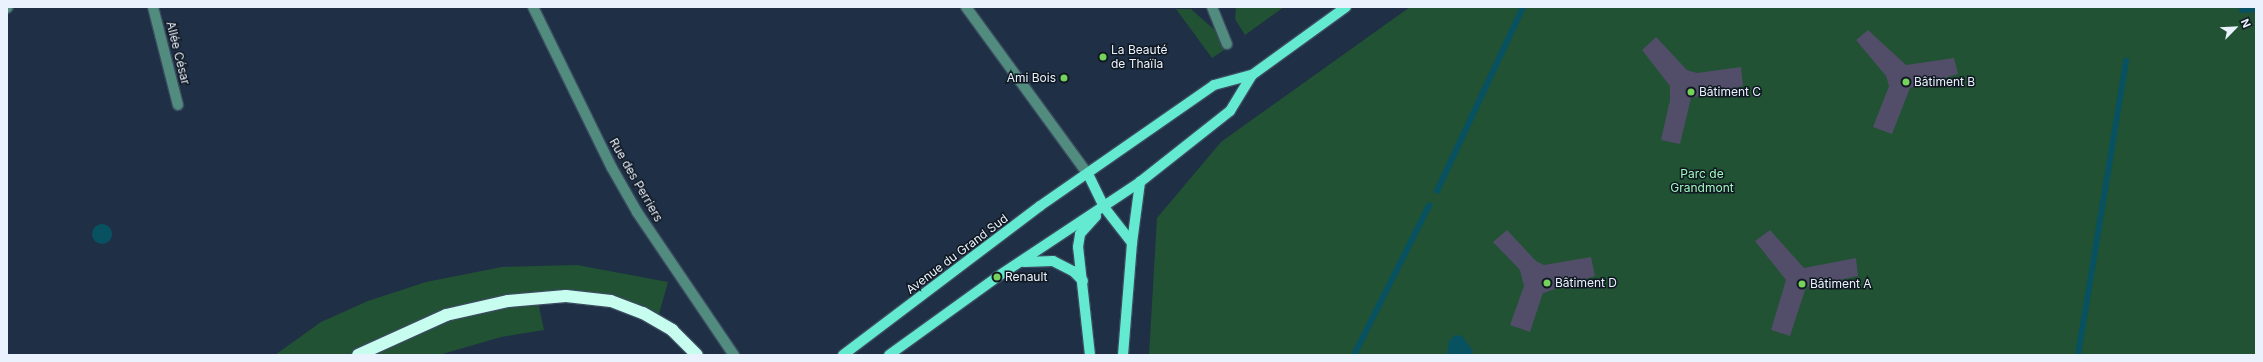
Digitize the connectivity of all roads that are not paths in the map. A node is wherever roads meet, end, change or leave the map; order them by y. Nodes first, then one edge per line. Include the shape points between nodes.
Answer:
1 (153, 7) edge
2 (534, 7) edge
3 (966, 7) edge
4 (1212, 7) edge
5 (1345, 7) edge
6 (1227, 44) dead end
7 (1252, 75) junction
8 (178, 105) dead end
9 (1088, 174) junction
10 (1140, 182) junction
11 (1104, 207) junction
12 (1132, 242) junction
13 (1020, 263) junction
14 (1083, 282) junction
15 (358, 355) edge
16 (697, 355) edge
17 (734, 355) edge
18 (843, 355) edge
19 (889, 355) edge
20 (1090, 355) edge
21 (1123, 355) edge

1 - 8 street, Allée César
2 - 17 street, Rue des Perriers via 612,168 637,212
3 - 9 street
4 - 6 street
5 - 7 main road
7 - 9 main road, Avenue du Grand Sud via 1214,85
7 - 10 main road via 1230,111
9 - 11 main road
9 - 18 main road, Avenue du Grand Sud via 1040,206
10 - 11 main road
10 - 12 main road
11 - 12 main road
11 - 13 main road
11 - 14 main road via 1080,234 1078,247
12 - 21 main road
13 - 14 main road via 1053,261 1073,271
13 - 19 main road
14 - 20 main road
15 - 16 highway via 446,315 508,300 566,296 611,302 643,313 672,330

